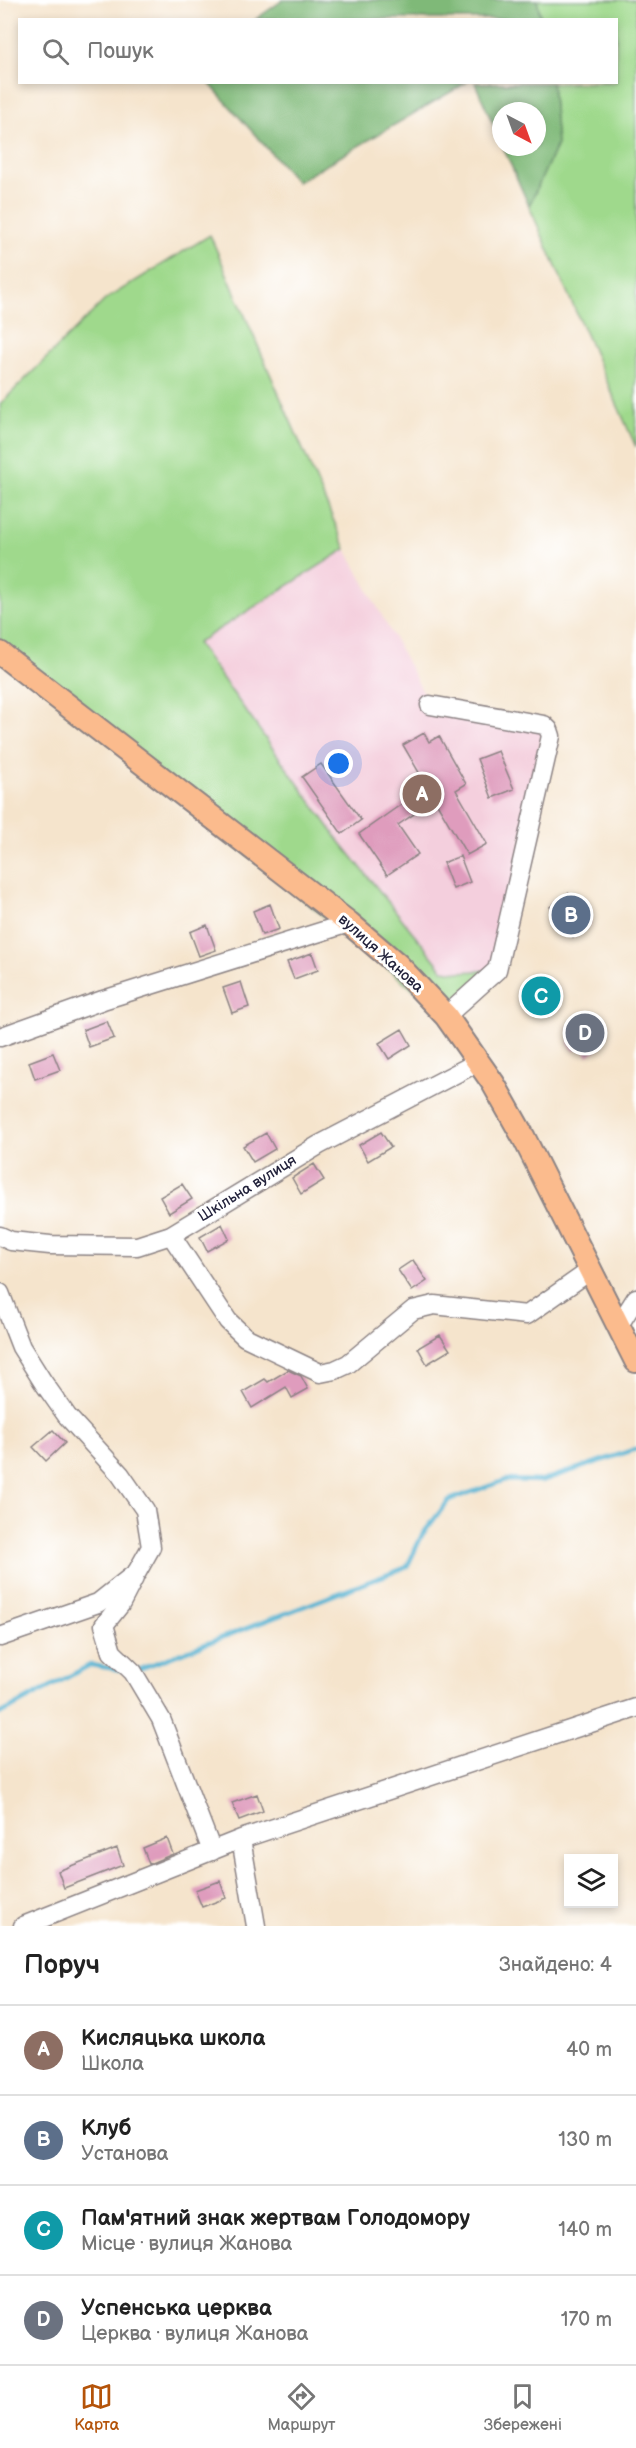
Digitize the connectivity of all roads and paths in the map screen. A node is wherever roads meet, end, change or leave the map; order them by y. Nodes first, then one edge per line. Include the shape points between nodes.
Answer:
1 (0, 653) edge
2 (430, 705) dead end
3 (349, 923) junction
4 (446, 1016) junction
5 (0, 1037) edge
6 (478, 1062) junction
7 (171, 1235) junction
8 (0, 1236) edge
9 (591, 1270) junction
10 (0, 1293) edge
11 (636, 1298) edge
12 (619, 1325) junction
13 (636, 1361) edge
14 (136, 1574) junction
15 (0, 1637) edge
16 (636, 1708) edge
17 (241, 1839) junction
18 (212, 1851) junction
19 (23, 1926) edge
20 (256, 1926) edge

1 - 3 main road, вулиця Жанова
2 - 4 street via 544,725 551,733 497,970
3 - 4 main road, вулиця Жанова via 397,964
3 - 5 street via 103,1000
4 - 6 main road, вулиця Жанова
6 - 7 street, Шкільна вулиця via 319,1145
6 - 9 main road, вулиця Жанова via 524,1138
7 - 8 street, Шкільна вулиця via 137,1246 50,1245
7 - 9 street via 228,1321 244,1337 320,1373 348,1364 413,1310 434,1305 527,1316
9 - 12 main road, вулиця Жанова
10 - 14 street via 21,1347 43,1382 145,1510 151,1547
11 - 12 street
12 - 13 main road, вулиця Жанова
14 - 15 street via 98,1603
14 - 18 street via 104,1625 112,1652 133,1672 161,1719
16 - 17 street
17 - 18 street
17 - 20 street
18 - 19 street

